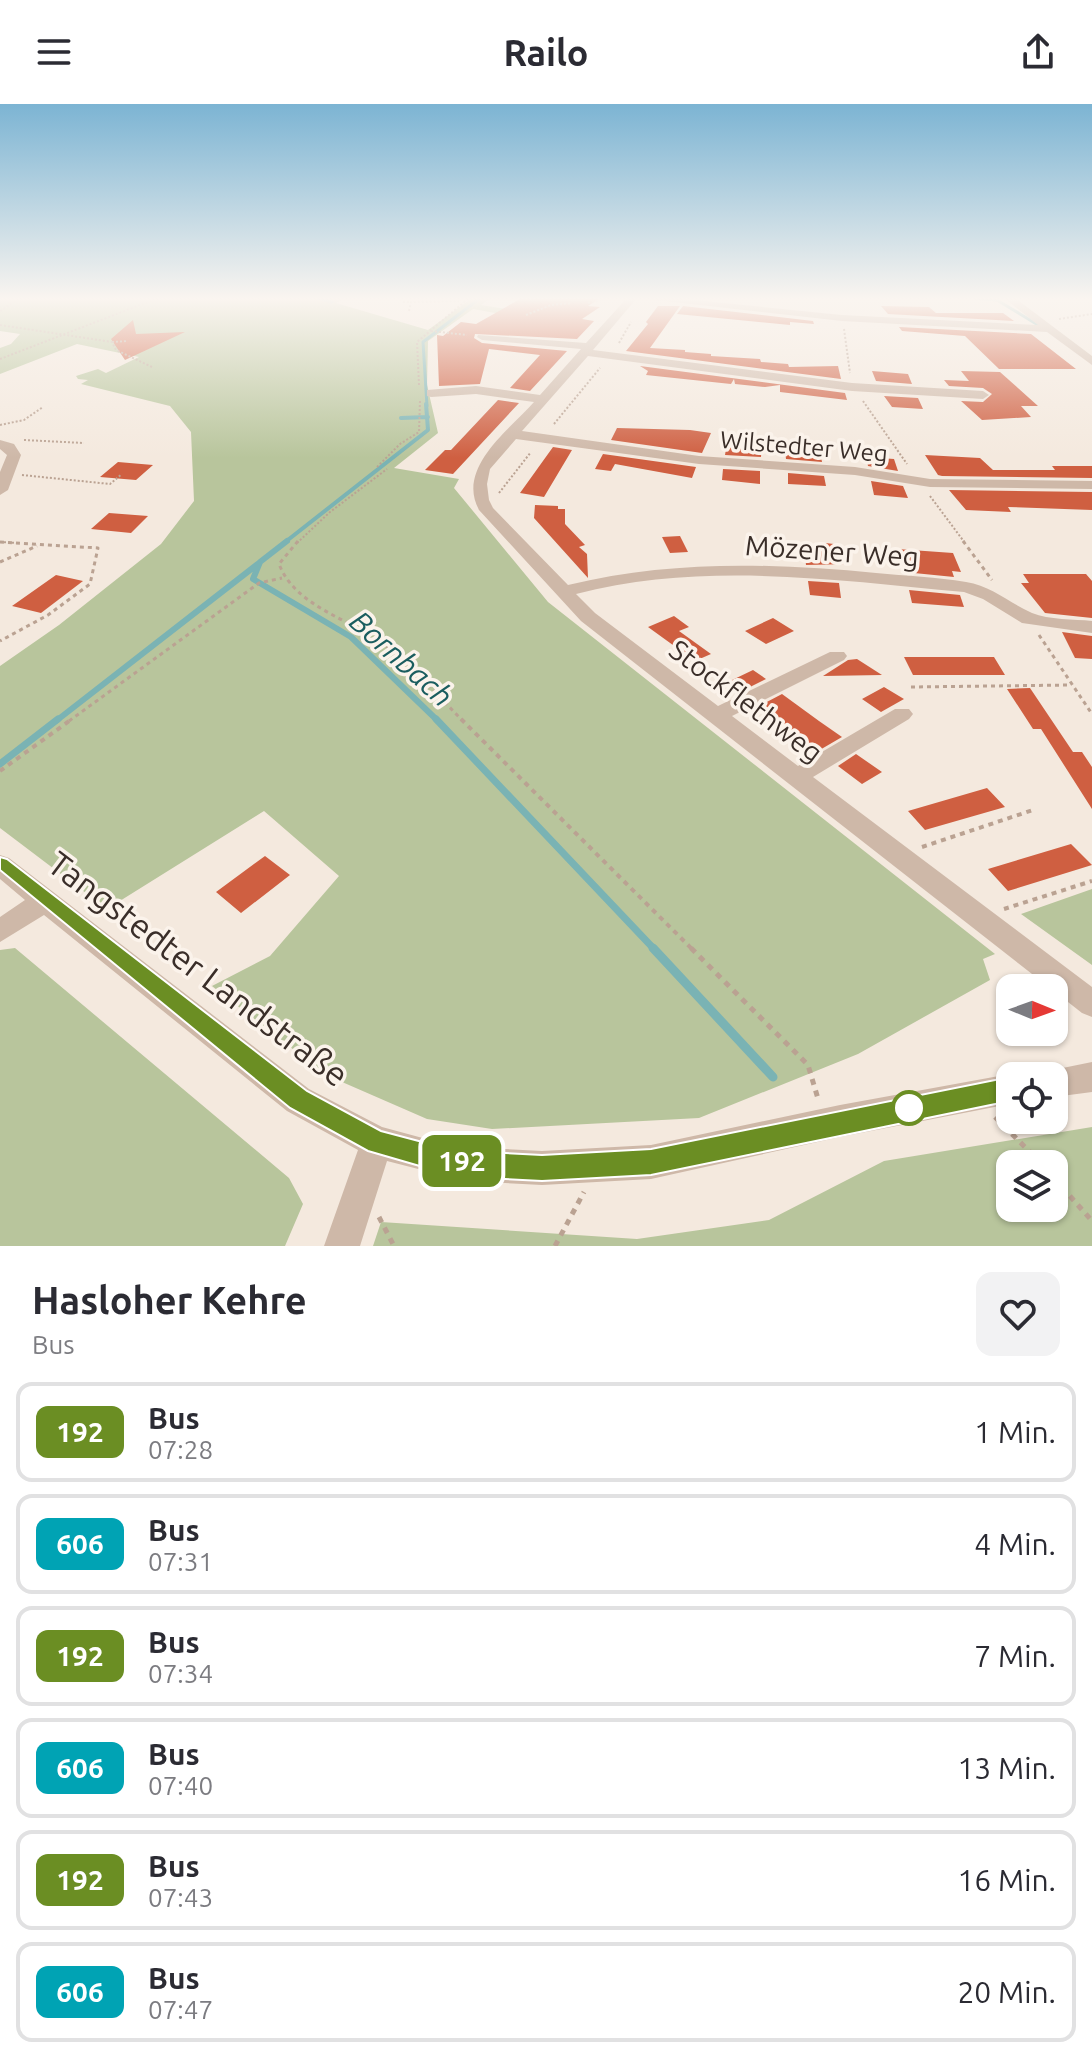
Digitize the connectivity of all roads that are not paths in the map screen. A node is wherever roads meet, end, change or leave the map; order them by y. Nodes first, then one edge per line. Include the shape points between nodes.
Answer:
1 (585, 351) edge
2 (596, 351) edge
3 (431, 393) dead end
4 (983, 395) dead end
5 (543, 399) junction
6 (512, 434) junction
7 (0, 444) edge
8 (1092, 485) edge
9 (0, 490) edge
10 (562, 592) junction
11 (1092, 627) edge
12 (837, 656) dead end
13 (902, 714) dead end
14 (715, 716) junction
15 (796, 777) junction
16 (0, 865) edge
17 (45, 900) junction
18 (0, 931) edge
19 (1092, 1004) edge
20 (1092, 1077) edge
21 (1068, 1080) edge
22 (996, 1092) edge
23 (377, 1142) junction
24 (342, 1246) edge

1 - 5 street
2 - 4 street via 852,387
3 - 5 street via 476,390
5 - 6 street
6 - 8 street, Wilstedter Weg via 920,482
6 - 10 street, Stockflethweg via 483,468 479,493 487,510
7 - 9 street via 14,455
10 - 11 street, Mözener Weg via 597,581 693,568 966,587 1029,619
10 - 14 street, Stockflethweg
12 - 14 street
13 - 15 street
14 - 15 street, Stockflethweg
15 - 19 street, Stockflethweg
16 - 17 street, Tangstedter Landstraße
17 - 18 street
17 - 23 street, Tangstedter Landstraße via 298,1100
20 - 21 street
22 - 23 street, Tangstedter Landstraße via 651,1162 598,1168 485,1165
23 - 24 street

